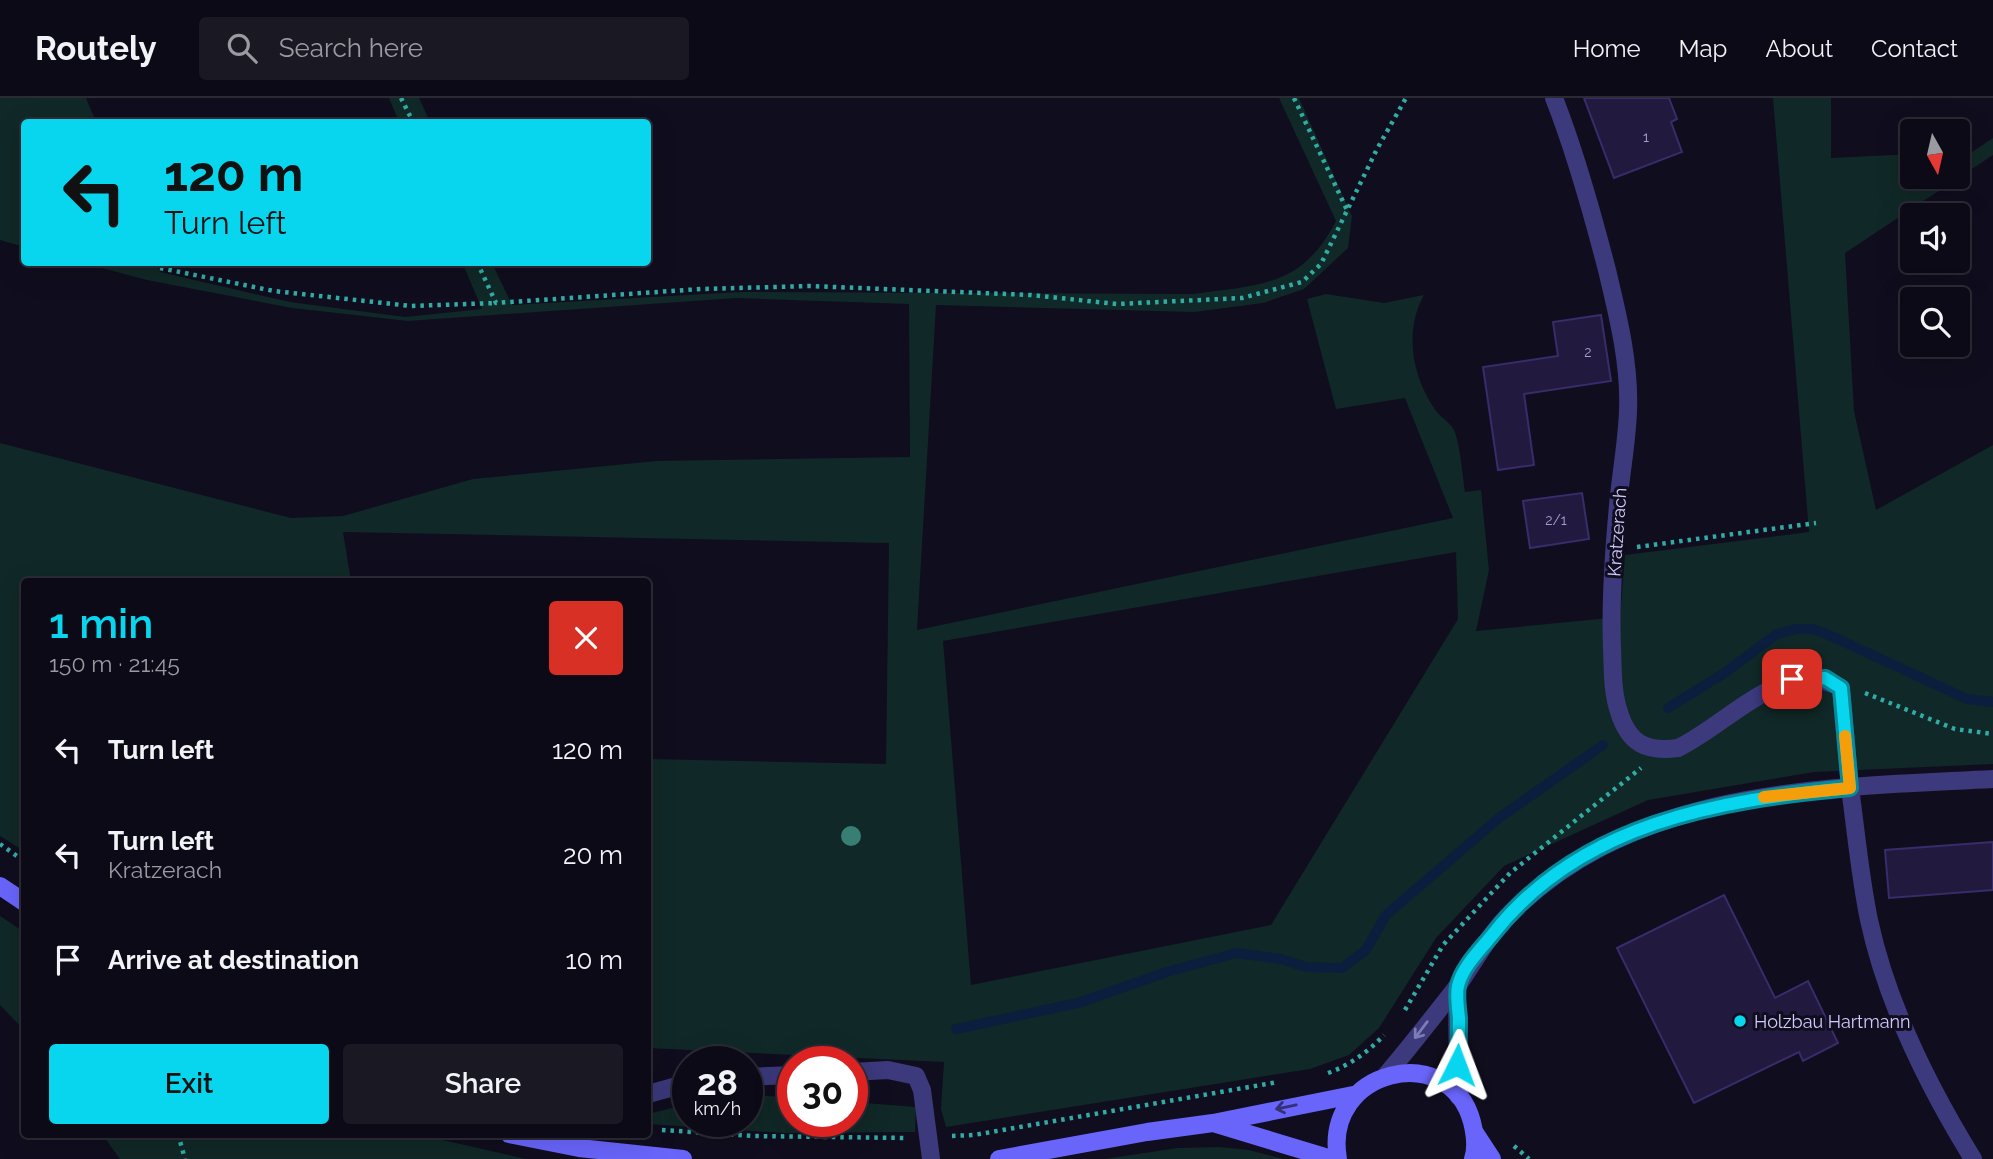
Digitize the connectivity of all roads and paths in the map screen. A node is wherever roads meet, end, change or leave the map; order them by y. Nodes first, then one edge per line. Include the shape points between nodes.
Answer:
1 (401, 98) edge
2 (1294, 98) edge
3 (1406, 98) edge
4 (1554, 98) edge
5 (412, 119) edge
6 (1347, 211) junction
7 (479, 266) edge
8 (160, 268) dead end
9 (496, 303) junction
10 (1815, 523) dead end
11 (1616, 550) junction
12 (1841, 688) junction
13 (1993, 734) edge
14 (1993, 779) edge
15 (1850, 788) junction
16 (0, 844) edge
17 (21, 859) edge
18 (0, 886) edge
19 (21, 900) edge
20 (1458, 986) junction
21 (1390, 1029) dead end
22 (868, 1071) edge
23 (1386, 1075) junction
24 (1322, 1076) dead end
25 (1283, 1082) dead end
26 (672, 1087) edge
27 (651, 1093) edge
28 (1353, 1096) junction
29 (1458, 1096) junction
30 (1213, 1124) junction
31 (652, 1129) dead end
32 (1475, 1133) junction
33 (179, 1138) edge
34 (529, 1138) edge
35 (929, 1138) junction
36 (185, 1159) edge
37 (683, 1159) edge
38 (931, 1159) edge
39 (999, 1159) edge
40 (1332, 1159) edge
41 (1338, 1159) edge
42 (1473, 1159) edge
43 (1492, 1159) edge
44 (1973, 1159) edge

1 - 5 path
2 - 6 path
3 - 6 path
4 - 11 street, Kratzerach via 1588,196 1625,364 1628,411
6 - 9 path via 1321,264 1302,282 1242,298 1117,303 810,286
7 - 9 path
8 - 9 path via 274,291 411,306
10 - 11 path
11 - 12 street, Kratzerach via 1613,688 1624,726 1642,746 1678,748 1792,679 1825,678
12 - 13 path via 1860,691 1955,729
12 - 15 street
14 - 15 street
15 - 20 street via 1718,805 1618,836 1571,862 1504,920
15 - 44 street via 1869,920 1897,1011 1946,1116
16 - 17 path
18 - 19 main road
20 -> 23 street
20 - 29 street
21 - 24 path via 1371,1049
22 - 35 street via 916,1076
23 - 28 main road
23 - 29 main road via 1424,1075
25 - 35 path via 974,1135
26 - 27 street
28 -> 30 main road
28 - 41 main road via 1337,1129
29 - 32 main road
30 - 39 main road
30 - 40 main road
31 - 35 path via 754,1136
32 - 42 main road
32 - 43 main road
33 - 36 path
34 - 37 main road
35 - 38 street

